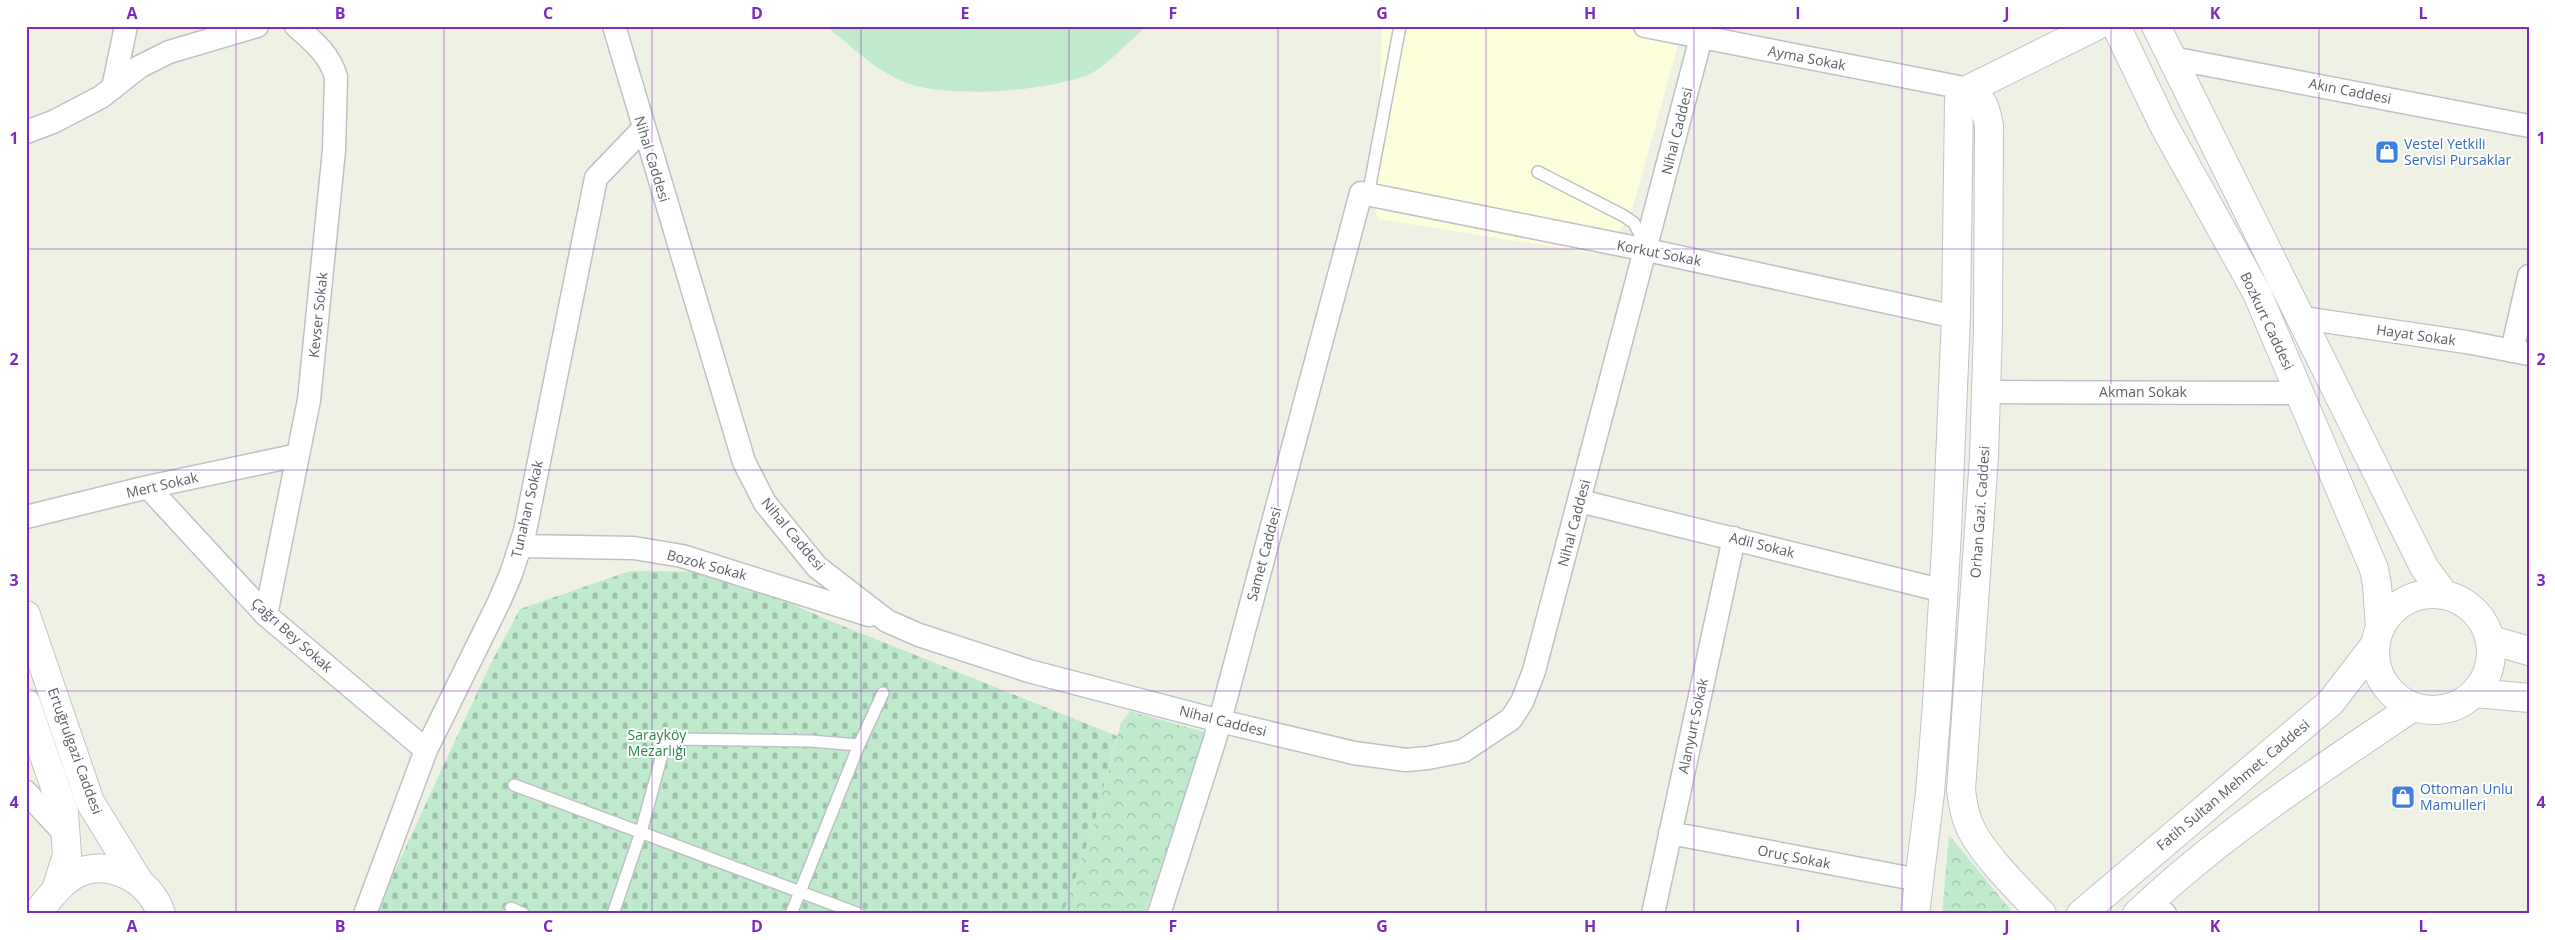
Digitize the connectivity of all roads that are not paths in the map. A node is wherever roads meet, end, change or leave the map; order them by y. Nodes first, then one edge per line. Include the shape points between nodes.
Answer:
1 (126, 26) edge
2 (257, 26) edge
3 (296, 26) edge
4 (614, 26) edge
5 (1400, 26) edge
6 (1645, 26) edge
7 (2096, 26) edge
8 (2116, 26) edge
9 (2156, 26) edge
10 (1702, 32) edge
11 (2172, 58) junction
12 (112, 88) junction
13 (1969, 89) junction
14 (2529, 126) edge
15 (644, 129) junction
16 (26, 132) edge
17 (1538, 172) dead end
18 (1365, 189) junction
19 (1646, 250) junction
20 (2529, 276) edge
21 (1956, 317) junction
22 (2302, 318) junction
23 (2520, 353) edge
24 (1986, 392) junction
25 (2300, 393) junction
26 (298, 455) junction
27 (148, 487) junction
28 (1580, 501) junction
29 (26, 516) edge
30 (1734, 538) junction
31 (520, 546) junction
32 (1944, 591) junction
33 (2443, 593) junction
34 (1974, 600) junction
35 (26, 615) edge
36 (266, 615) junction
37 (887, 621) junction
38 (2377, 638) junction
39 (2492, 640) junction
40 (2529, 651) edge
41 (883, 693) dead end
42 (2476, 693) junction
43 (2529, 698) edge
44 (26, 703) edge
45 (2413, 707) junction
46 (1220, 721) junction
47 (859, 745) junction
48 (426, 750) junction
49 (514, 785) dead end
50 (26, 792) edge
51 (641, 832) junction
52 (1670, 833) junction
53 (66, 835) junction
54 (1919, 880) junction
55 (143, 885) junction
56 (800, 892) junction
57 (45, 905) edge
58 (511, 908) dead end
59 (2150, 910) edge
60 (161, 914) edge
61 (172, 914) edge
62 (366, 914) edge
63 (524, 914) edge
64 (613, 914) edge
65 (791, 914) edge
66 (859, 914) edge
67 (1159, 914) edge
68 (1653, 914) edge
69 (1915, 914) edge
70 (2042, 914) edge
71 (2081, 914) edge

1 - 12 street
2 - 12 street via 169,52 139,67
3 - 26 street, Kevser Sokak via 318,46 334,66 336,76 334,150 309,400
4 - 15 street, Nihal Caddesi
5 - 18 lane
6 - 10 street, Ayma Sokak
7 - 13 street
8 - 25 street, Bozkurt Caddesi via 2163,124 2257,292
9 - 11 street
10 - 13 street, Ayma Sokak
10 - 19 street, Nihal Caddesi
11 - 14 street, Akın Caddesi
11 - 22 street
12 - 16 street via 61,118
13 - 21 street via 1960,100 1958,114
13 - 24 street, Orhan Gazi. Caddesi via 1980,97 1989,126
15 - 31 street, Tunahan Sokak via 596,178
15 - 37 street, Nihal Caddesi via 744,462 765,503 817,567
17 - 19 lane via 1634,223 1641,232
18 - 19 street, Korkut Sokak
18 - 46 street, Samet Caddesi
19 - 21 street, Korkut Sokak
19 - 28 street, Nihal Caddesi
20 - 23 street
21 - 32 street
22 - 23 street, Hayat Sokak
22 - 33 street via 2424,567
24 - 25 street, Akman Sokak
24 - 34 street, Orhan Gazi. Caddesi
25 - 38 street, Bozkurt Caddesi via 2374,569
26 - 27 street, Mert Sokak
26 - 36 street, Kevser Sokak
27 - 29 street, Mert Sokak
27 - 36 street, Çağrı Bey Sokak
28 - 30 street, Adil Sokak
28 - 46 street, Nihal Caddesi via 1534,671 1522,702 1511,719 1463,751 1406,760 1354,753
30 - 32 street, Adil Sokak
30 - 52 street, Alanyurt Sokak
31 - 37 street, Bozok Sokak via 634,548 682,556
31 - 48 street, Tunahan Sokak via 499,602
32 - 34 street
32 - 54 street via 1934,744
33 - 38 street, Fatih Sultan Mehmet. Caddesi via 2424,593 2406,599
33 - 39 street, Fatih Sultan Mehmet. Caddesi via 2462,600 2477,612
34 - 70 street, Orhan Gazi. Caddesi via 1961,790 1964,812 1972,833 2010,881
35 - 55 street, Ertuğrulgazi Caddesi via 90,802
36 - 48 street, Çağrı Bey Sokak
37 - 46 street, Nihal Caddesi via 919,636 1029,671
38 - 45 street via 2376,665 2383,683 2396,698
38 - 71 street, Fatih Sultan Mehmet. Caddesi via 2331,702
39 - 40 street
39 - 42 street via 2490,667
41 - 47 lane
42 - 43 street
42 - 45 street via 2451,708 2431,712
44 - 53 street via 64,813
45 - 59 street via 2305,780 2172,880
46 - 67 street, Samet Caddesi
47 - 51 lane via 801,741 668,741
47 - 56 lane
48 - 62 street, Tunahan Sokak
49 - 51 lane
50 - 53 street
51 - 56 lane
51 - 64 lane
52 - 54 street, Oruç Sokak
52 - 68 street, Alanyurt Sokak
53 - 57 street via 67,855
54 - 69 street
55 - 57 street via 118,871 96,869 75,874
55 - 60 street
55 - 61 street
56 - 65 lane
56 - 66 lane
58 - 63 lane

